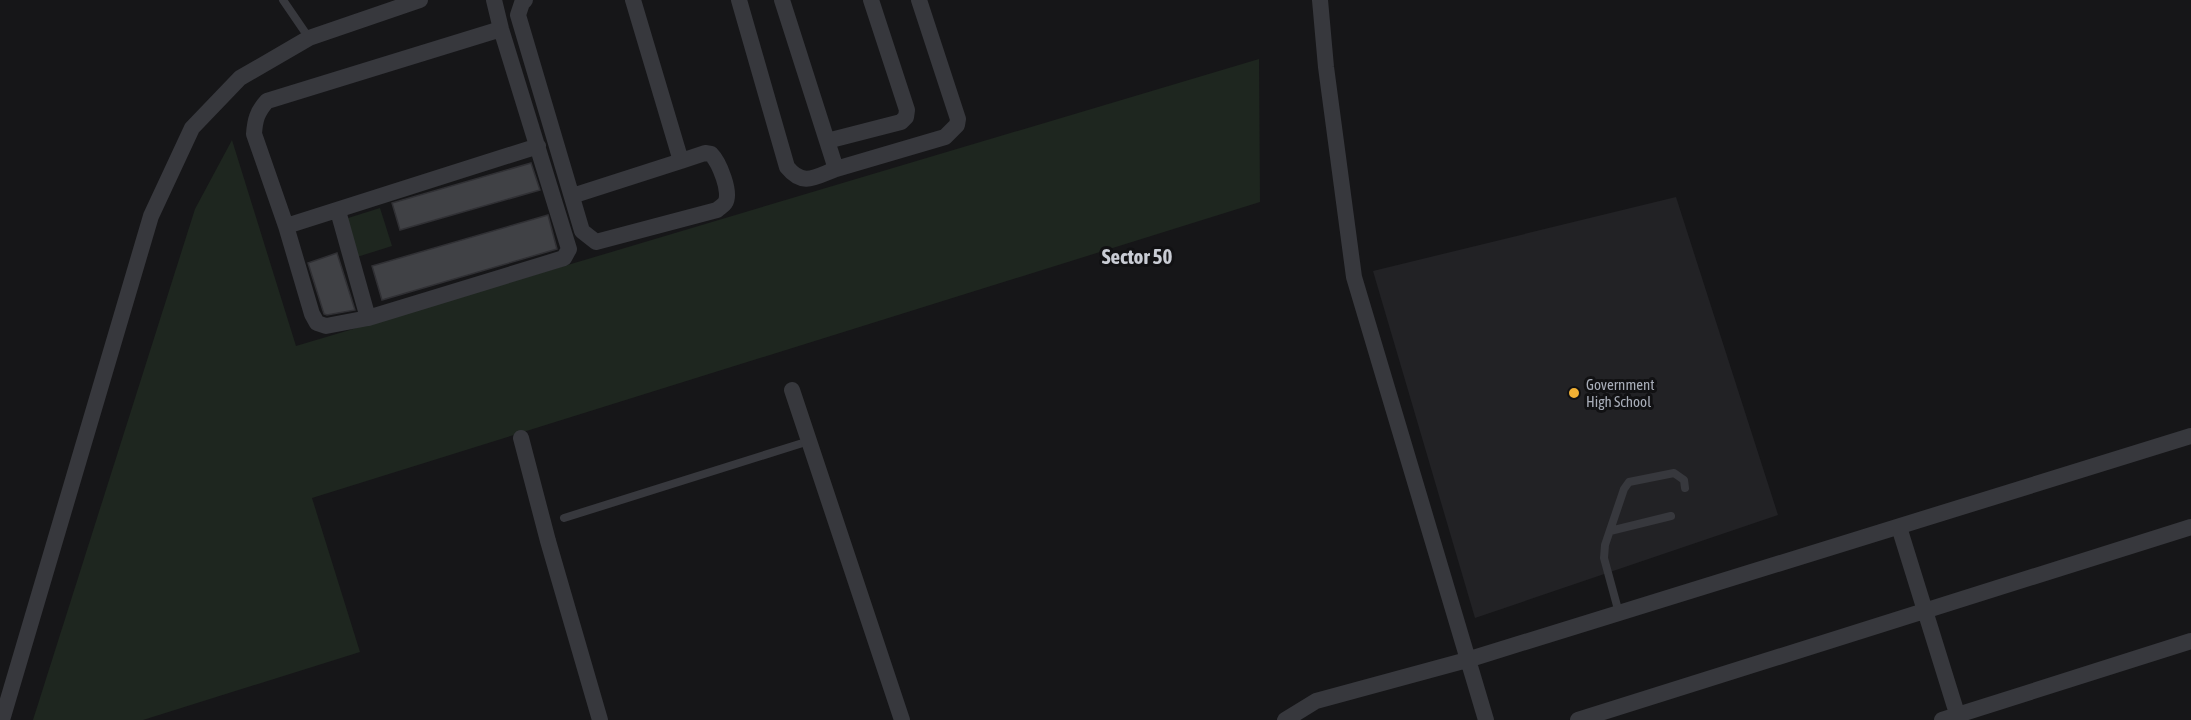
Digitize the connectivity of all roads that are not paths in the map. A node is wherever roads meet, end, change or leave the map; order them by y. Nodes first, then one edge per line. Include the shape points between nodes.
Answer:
1 (283, 0) edge
2 (420, 0) edge
3 (494, 0) edge
4 (525, 0) edge
5 (633, 0) edge
6 (739, 0) edge
7 (782, 0) edge
8 (872, 0) edge
9 (919, 0) edge
10 (1320, 0) edge
11 (501, 29) junction
12 (309, 38) junction
13 (827, 141) junction
14 (538, 146) junction
15 (681, 161) junction
16 (836, 169) junction
17 (572, 196) junction
18 (338, 211) junction
19 (286, 226) junction
20 (368, 318) junction
21 (792, 390) dead end
22 (2191, 436) edge
23 (521, 438) dead end
24 (809, 441) junction
25 (1685, 488) dead end
26 (1671, 516) dead end
27 (564, 518) dead end
28 (1899, 526) junction
29 (2191, 526) edge
30 (1610, 531) junction
31 (1925, 611) junction
32 (1619, 613) junction
33 (2191, 640) edge
34 (1467, 660) junction
35 (1953, 718) edge
36 (2, 720) edge
37 (600, 720) edge
38 (902, 720) edge
39 (1285, 720) edge
40 (1486, 720) edge
41 (1578, 720) edge

1 - 12 lane
2 - 12 street
3 - 11 street
4 - 17 street via 518,15
5 - 15 street
6 - 16 street via 787,167 795,177 807,180
7 - 13 street
8 - 13 street via 906,117 901,122
9 - 16 street via 957,125 945,137
10 - 34 street via 1354,277
11 - 14 street
11 - 19 street via 267,101 255,120 254,134
12 - 36 street via 240,78 192,128 151,216
13 - 16 street
14 - 18 street
14 - 20 street via 569,249 564,258
15 - 17 street
15 - 17 street via 711,154 718,162 726,188 725,203 717,210 596,242 582,231
18 - 19 street
18 - 20 street
19 - 20 street via 317,322 332,326
21 - 24 street
22 - 28 street
23 - 37 street
24 - 27 lane
24 - 38 street
25 - 30 lane via 1684,480 1674,473 1629,482
26 - 30 lane
28 - 31 street
28 - 32 street
29 - 31 street
30 - 32 lane via 1604,558
31 - 35 street
31 - 41 street
32 - 34 street
33 - 35 street
34 - 39 street via 1316,701
34 - 40 street

